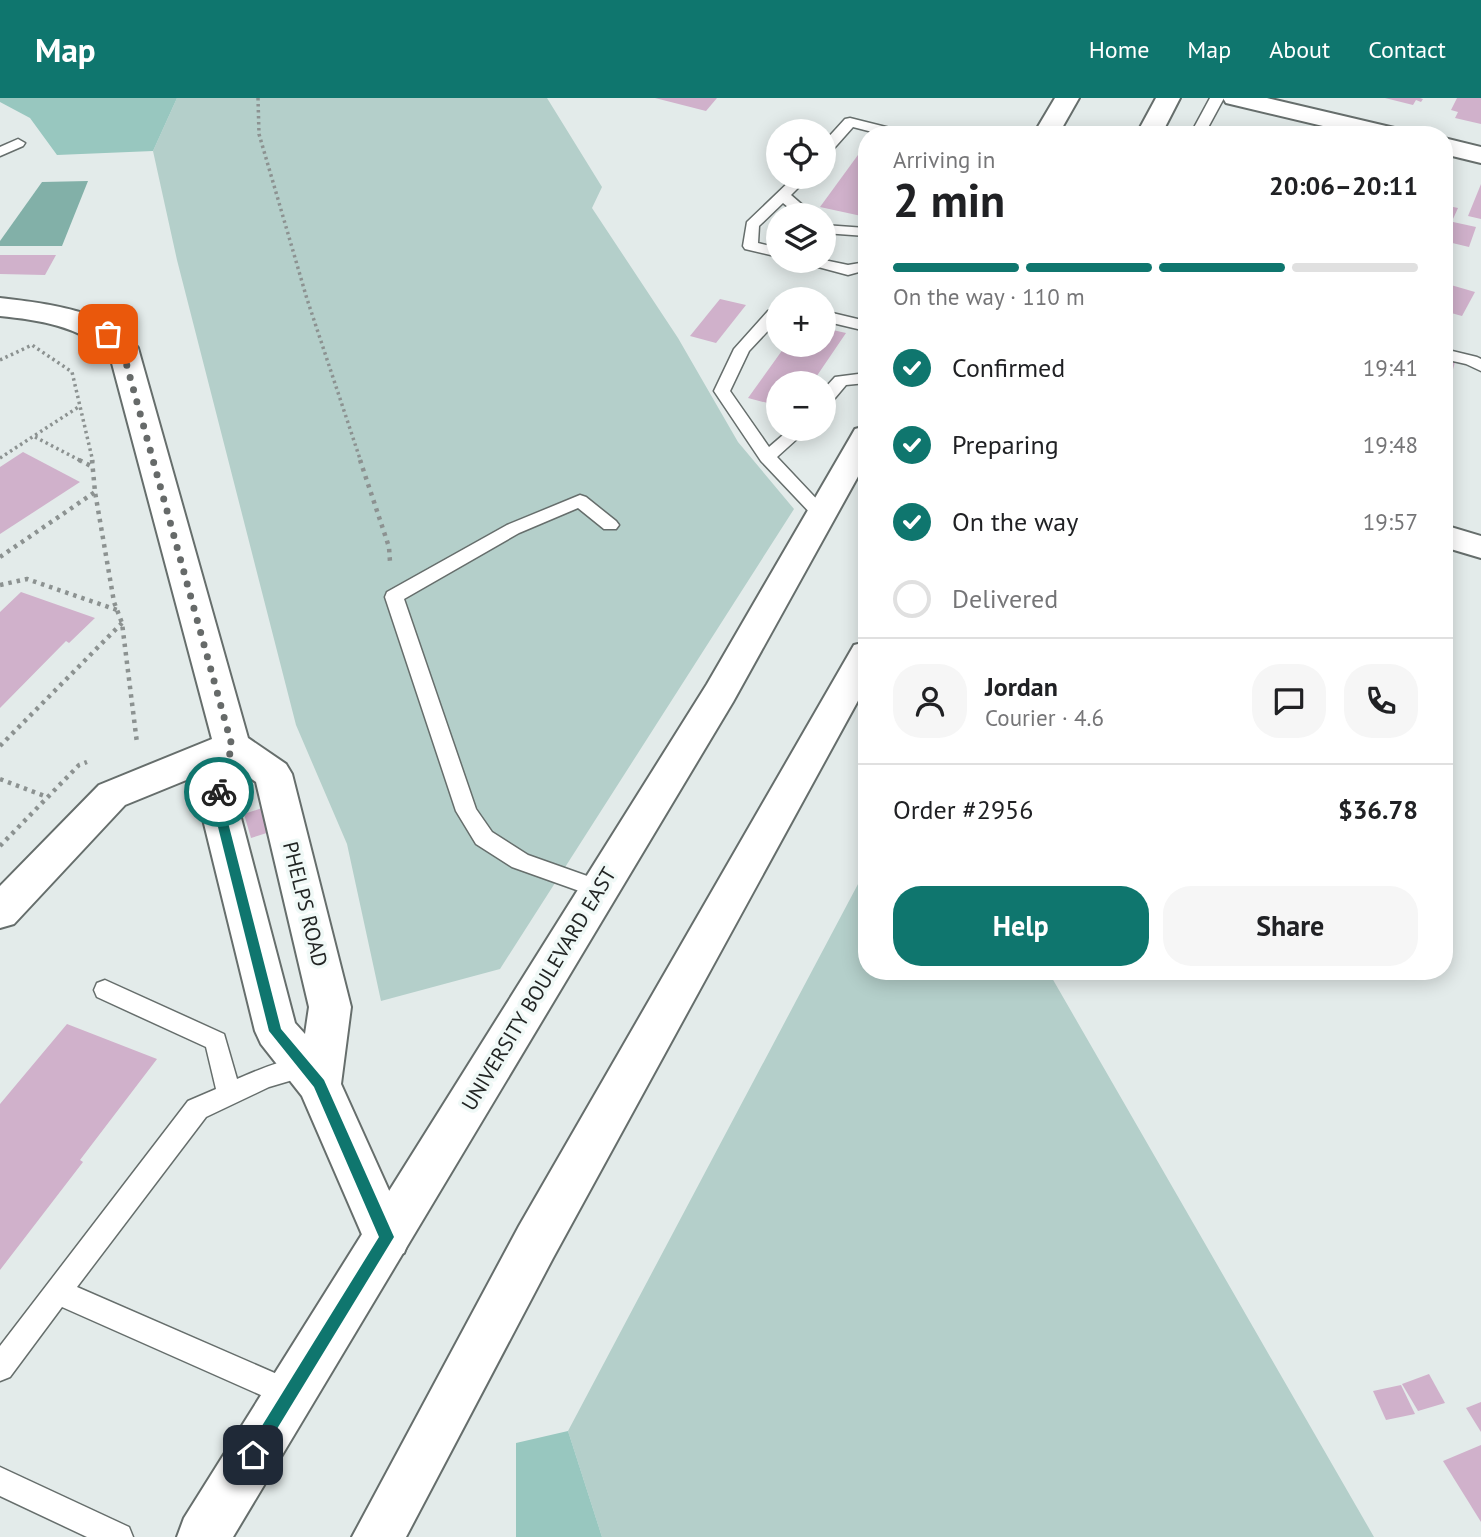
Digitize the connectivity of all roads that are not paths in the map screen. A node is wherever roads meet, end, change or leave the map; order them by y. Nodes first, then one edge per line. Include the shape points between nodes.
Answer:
1 (1067, 98) edge
2 (1168, 98) edge
3 (1217, 98) edge
4 (1236, 98) edge
5 (866, 126) edge
6 (1050, 126) edge
7 (1153, 126) edge
8 (1202, 126) edge
9 (1356, 126) edge
10 (836, 138) edge
11 (18, 143) dead end
12 (1453, 148) edge
13 (0, 152) edge
14 (1481, 155) edge
15 (791, 189) edge
16 (784, 197) junction
17 (777, 203) edge
18 (792, 203) edge
19 (766, 213) edge
20 (836, 230) edge
21 (858, 231) edge
22 (766, 250) edge
23 (836, 267) edge
24 (858, 268) edge
25 (0, 307) edge
26 (836, 319) edge
27 (766, 322) edge
28 (858, 324) edge
29 (1453, 356) edge
30 (1481, 366) edge
31 (858, 379) edge
32 (836, 386) edge
33 (786, 441) edge
34 (858, 449) edge
35 (767, 457) junction
36 (820, 513) junction
37 (610, 525) dead end
38 (1453, 539) edge
39 (1481, 547) edge
40 (858, 668) edge
41 (232, 746) junction
42 (599, 890) junction
43 (0, 912) edge
44 (106, 990) dead end
45 (312, 1075) junction
46 (229, 1094) junction
47 (387, 1237) junction
48 (58, 1292) junction
49 (0, 1368) edge
50 (290, 1394) junction
51 (0, 1481) edge
52 (119, 1537) edge
53 (202, 1537) edge
54 (377, 1537) edge

1 - 6 main road
2 - 7 main road
3 - 8 lane
4 - 9 main road
5 - 10 lane via 850,122
11 - 13 lane
12 - 14 main road
15 - 16 lane
16 - 17 lane
16 - 18 lane
19 - 22 lane via 752,225 750,246
20 - 21 lane
23 - 24 lane
25 - 41 main road via 86,323 108,334 122,348
26 - 28 lane
27 - 35 lane via 741,349 722,391
29 - 30 lane
31 - 32 lane via 841,380
33 - 35 lane
34 - 36 main road, UNIVERSITY BOULEVARD EAST
35 - 36 lane
36 - 42 main road, UNIVERSITY BOULEVARD EAST via 720,693
37 - 42 lane via 580,501 513,529 394,597 466,811 484,838 520,861
38 - 39 main road
40 - 54 main road via 536,1242
41 - 43 main road via 112,795
41 - 45 main road via 217,799 276,1031
41 - 45 main road, PHELPS ROAD via 273,774 330,1007
42 - 47 main road, UNIVERSITY BOULEVARD EAST
44 - 46 lane via 216,1041
45 - 46 lane via 265,1079
45 - 47 main road
46 - 48 lane via 197,1109
47 - 50 main road, UNIVERSITY BOULEVARD EAST
48 - 49 lane
48 - 50 lane
50 - 53 main road, UNIVERSITY BOULEVARD EAST
51 - 52 lane

